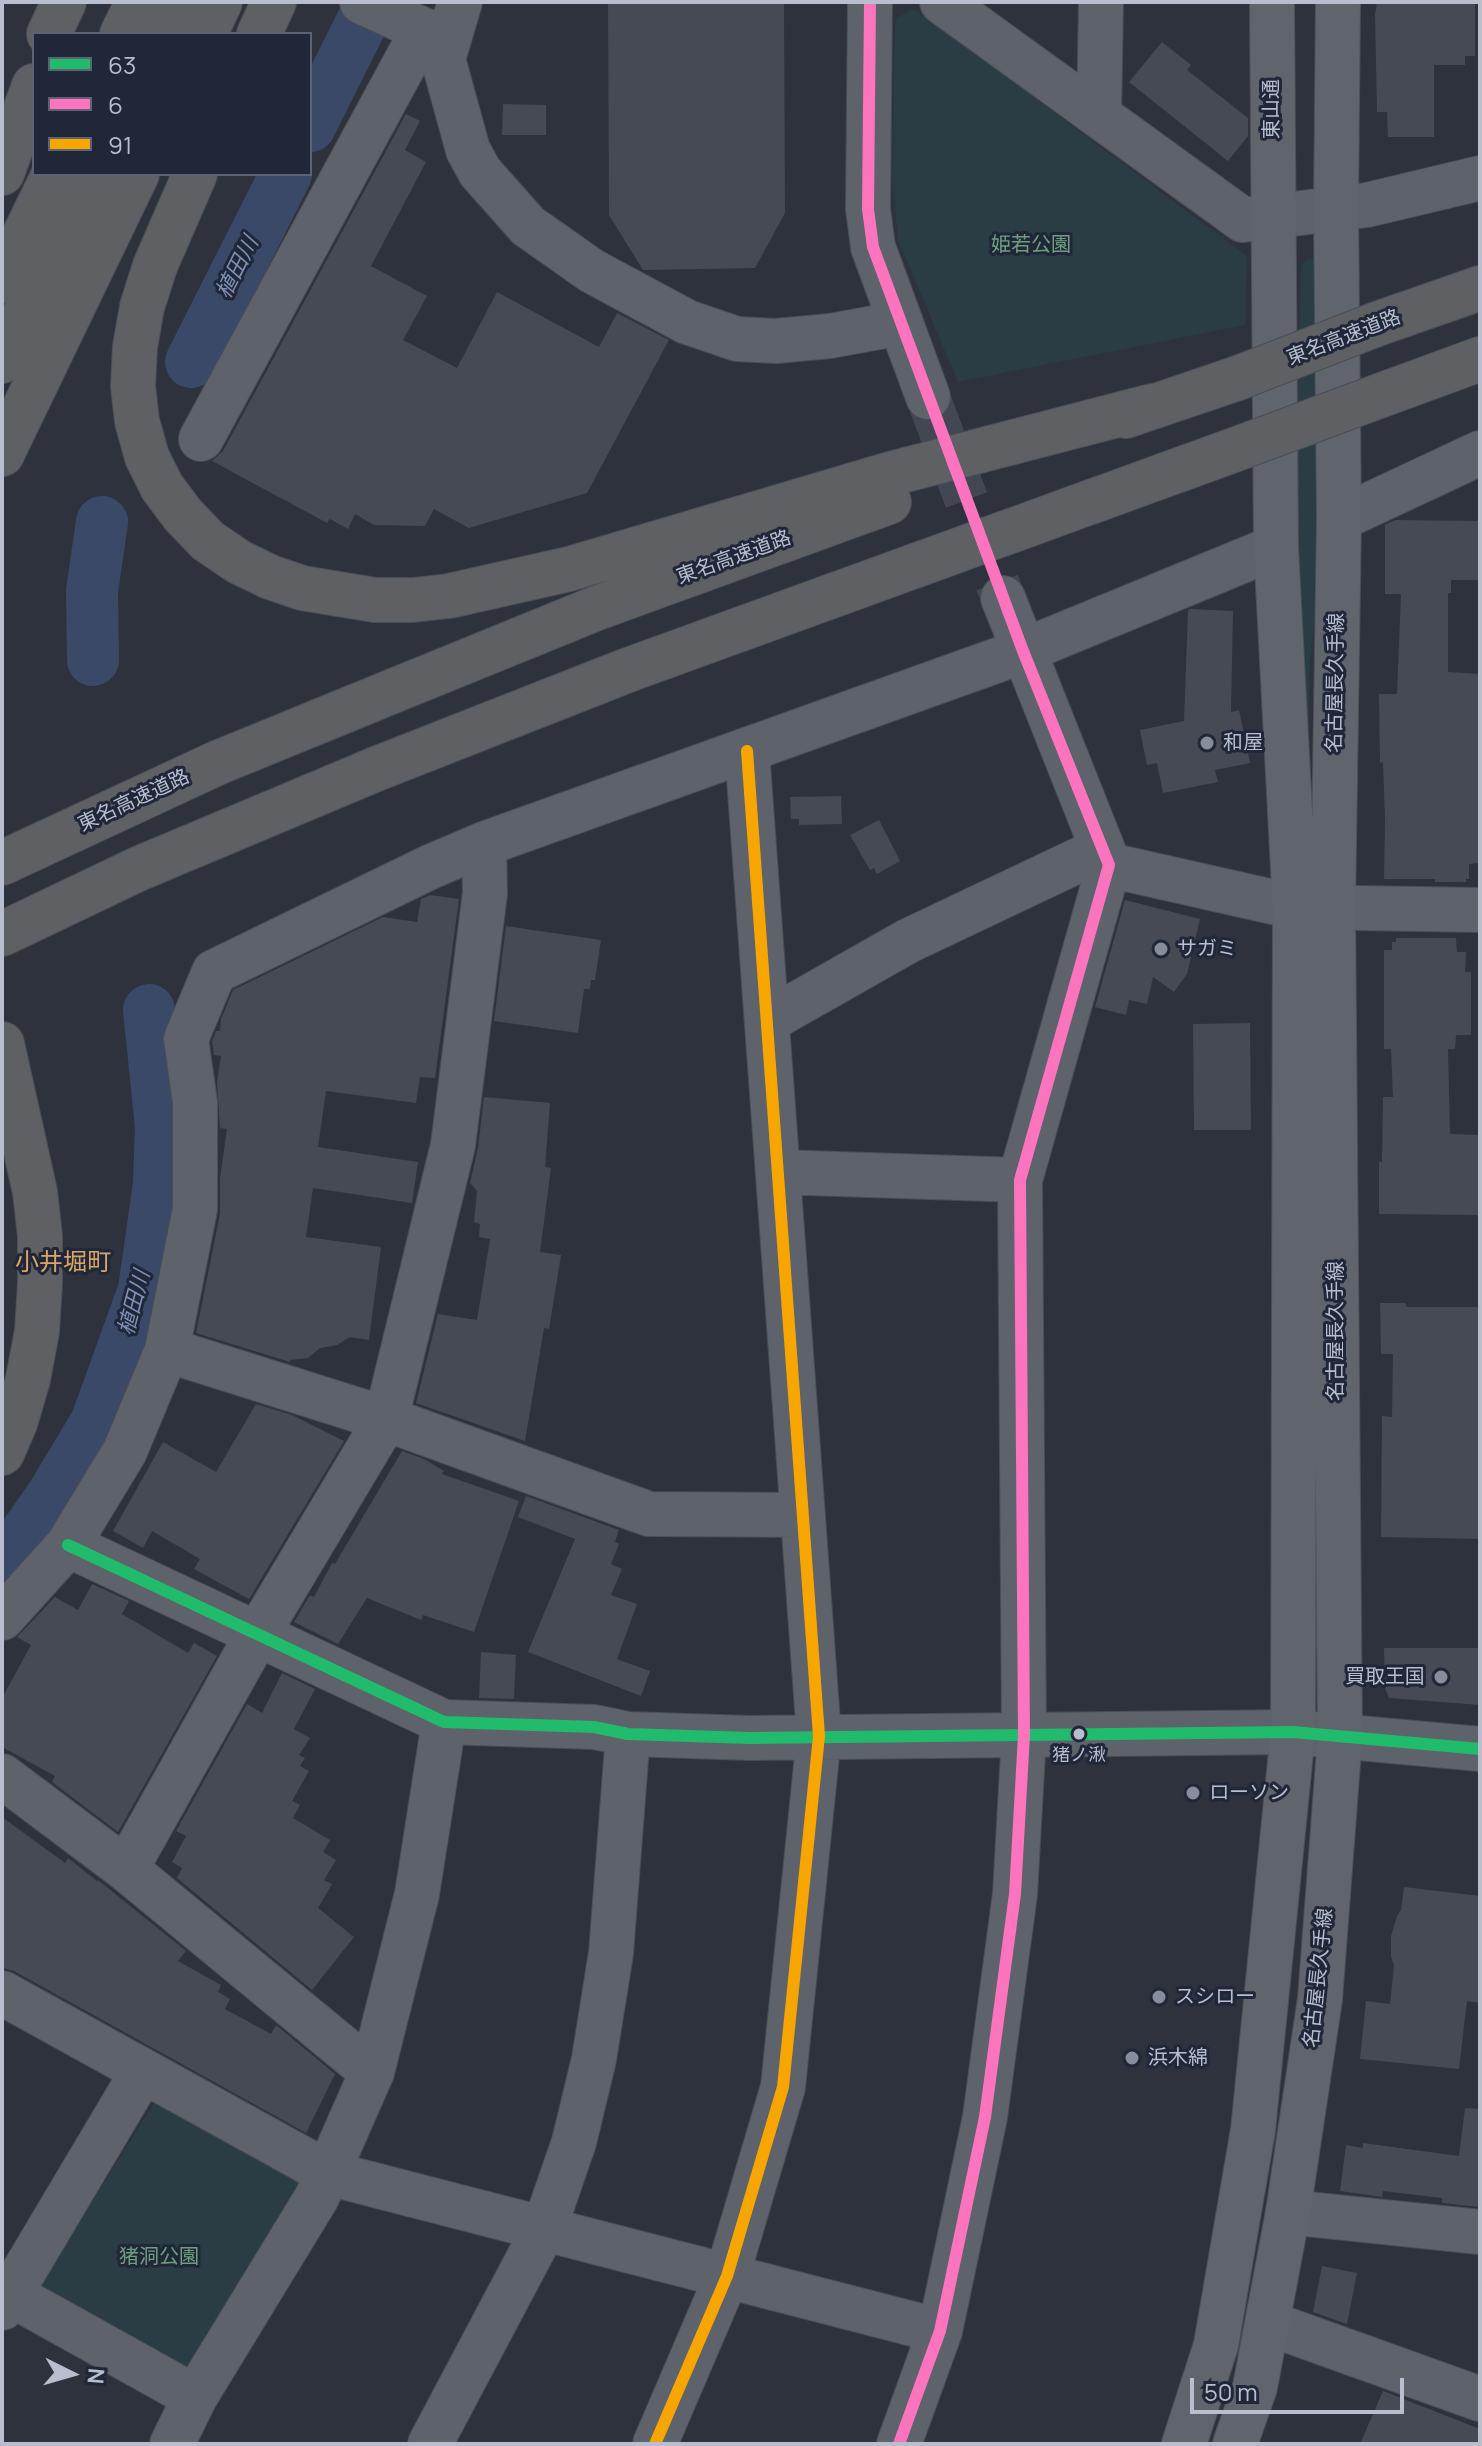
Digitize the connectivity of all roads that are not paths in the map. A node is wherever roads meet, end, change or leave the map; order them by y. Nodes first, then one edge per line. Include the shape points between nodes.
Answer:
1 (65, 2) edge
2 (138, 2) edge
3 (176, 2) edge
4 (220, 2) edge
5 (274, 2) edge
6 (362, 2) edge
7 (870, 2) edge
8 (942, 2) edge
9 (1101, 2) edge
10 (1272, 2) edge
11 (1338, 2) edge
12 (444, 28) edge
13 (52, 32) edge
14 (123, 32) edge
15 (161, 32) edge
16 (206, 32) edge
17 (260, 32) edge
18 (32, 70) edge
19 (32, 91) edge
20 (1099, 116) junction
21 (2, 133) edge
22 (2, 173) edge
23 (53, 176) edge
24 (92, 176) edge
25 (136, 176) edge
26 (194, 176) edge
27 (1480, 178) edge
28 (1336, 208) junction
29 (1272, 216) junction
30 (2, 281) edge
31 (1480, 288) edge
32 (901, 323) junction
33 (1480, 359) edge
34 (2, 361) edge
35 (928, 397) tunnel mouth
36 (1152, 406) junction
37 (201, 439) dead end
38 (1480, 453) edge
39 (2, 454) edge
40 (1339, 519) junction
41 (1276, 547) junction
42 (1003, 598) tunnel mouth
43 (1023, 651) junction
44 (747, 751) junction
45 (484, 844) junction
46 (18, 855) edge
47 (1106, 857) junction
48 (1314, 907) junction
49 (1480, 910) edge
50 (55, 920) junction
51 (2, 934) edge
52 (2, 961) edge
53 (767, 1021) junction
54 (2, 1044) edge
55 (778, 1172) junction
56 (1020, 1180) junction
57 (167, 1350) junction
58 (386, 1419) junction
59 (2, 1453) edge
60 (803, 1515) junction
61 (68, 1545) junction
62 (2, 1618) edge
63 (257, 1635) junction
64 (444, 1722) junction
65 (1293, 1732) junction
66 (628, 1734) junction
67 (1024, 1735) junction
68 (819, 1736) junction
69 (1340, 1737) junction
70 (1480, 1749) edge
71 (2, 1776) edge
72 (126, 1869) junction
73 (2, 1993) edge
74 (143, 2071) junction
75 (372, 2072) junction
76 (328, 2173) junction
77 (1288, 2212) junction
78 (544, 2229) junction
79 (1480, 2232) edge
80 (727, 2276) junction
81 (6, 2301) edge
82 (1268, 2323) junction
83 (940, 2331) junction
84 (195, 2397) junction
85 (1480, 2399) edge
86 (172, 2444) edge
87 (430, 2444) edge
88 (655, 2444) edge
89 (899, 2444) edge
90 (1184, 2444) edge
91 (1235, 2444) edge

1 - 13 highway
2 - 14 highway
3 - 15 highway
4 - 16 highway
5 - 17 highway
6 - 12 street
7 - 32 street via 868,209 873,247
8 - 20 street
9 - 20 street
10 - 29 main road, 東山通
11 - 28 main road
12 - 32 street via 443,59 468,150 480,172 528,226 592,271 687,322 737,339 830,336
12 - 37 street
18 - 21 highway
19 - 22 highway
20 - 29 street via 1243,220
23 - 30 highway
24 - 34 highway
25 - 39 highway
26 - 36 highway via 142,307 133,386 137,421 162,487 200,533 239,562 302,588 375,600 449,596 569,569 890,474
27 - 28 street
28 - 29 street
28 - 40 main road, 名古屋長久手線
29 - 41 main road, 名古屋長久手線
31 - 36 highway, 東名高速道路, bridge
32 - 35 street
33 - 50 highway, bridge via 628,670 376,769 175,869
36 - 46 highway, 東名高速道路 via 597,608 217,763
38 - 40 street
40 - 48 main road, 名古屋長久手線
41 - 43 street
41 - 48 main road, 名古屋長久手線
42 - 43 street
43 - 44 street
43 - 47 street
44 - 45 street
44 - 53 street
45 - 57 street via 214,972 186,1039 195,1102 195,1209
45 - 58 street via 485,893 453,1145
47 - 48 street
47 - 53 street via 908,941
47 - 56 street
48 - 49 street
48 - 65 main road, 名古屋長久手線
48 - 69 main road, 名古屋長久手線
50 - 51 highway
50 - 52 highway
53 - 55 street
54 - 59 highway via 40,1236 37,1331 28,1379
55 - 56 street
55 - 60 street
56 - 67 street
57 - 58 street
57 - 61 street via 125,1451
58 - 60 street via 649,1514
58 - 63 street
60 - 68 street
61 - 62 street
61 - 63 street
63 - 64 street
63 - 72 street
64 - 66 street via 594,1727
64 - 75 street via 417,1894
65 - 67 street
65 - 69 street
65 - 90 main road, 名古屋長久手線 via 1253,2130 1216,2345
66 - 68 street
66 - 78 street via 611,1953 594,2059 574,2142
67 - 68 street
67 - 83 street via 1015,1894 985,2117
68 - 80 street via 783,2087
69 - 70 street
69 - 77 main road, 名古屋長久手線 via 1320,1999
71 - 72 street
72 - 75 street
73 - 74 street
74 - 76 street
74 - 81 street
75 - 76 street
76 - 78 street
76 - 84 street
77 - 79 street
77 - 82 main road, 名古屋長久手線
78 - 80 street
78 - 87 street
80 - 83 street
80 - 88 street
81 - 84 street
82 - 85 street
82 - 91 main road, 名古屋長久手線 via 1255,2387
83 - 89 street
84 - 86 street

